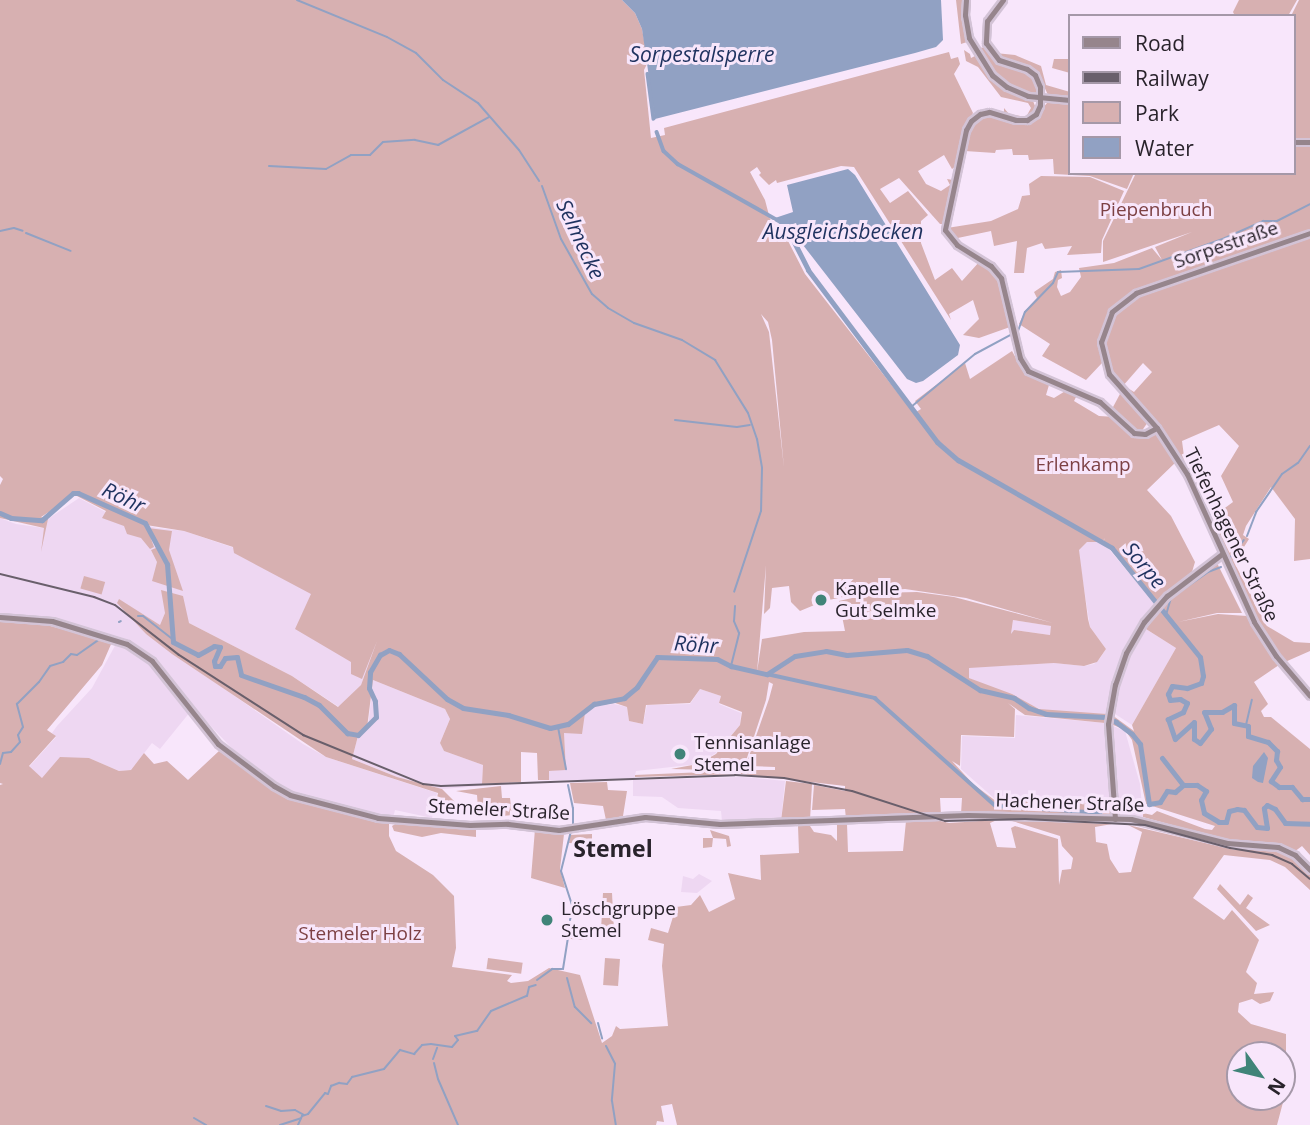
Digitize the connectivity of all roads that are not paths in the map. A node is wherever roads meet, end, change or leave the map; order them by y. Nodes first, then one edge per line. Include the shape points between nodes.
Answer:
1 (966, 0) edge
2 (1003, 0) edge
3 (1041, 99) junction
4 (1068, 100) edge
5 (1310, 233) edge
6 (1122, 390) joint
7 (1155, 426) junction
8 (1216, 540) junction
9 (1223, 556) junction
10 (1213, 558) junction
11 (1206, 565) junction
12 (0, 617) edge
13 (1310, 696) edge
14 (1115, 819) junction
15 (860, 821) joint
16 (1310, 870) edge

1 - 3 main road via 966,28 983,64 1007,87
2 - 3 main road via 987,21 986,43 999,60 1033,73
3 - 4 main road
3 - 7 main road via 1037,113 1027,120 989,112 971,121 945,230 957,245 1001,278 1025,368 1040,379 1100,402 1128,429 1142,433
5 - 6 main road, Sorpestraße via 1153,286 1123,301 1104,329 1104,362
6 - 7 main road, Tiefenhagener Straße
7 - 8 main road, Tiefenhagener Straße via 1187,474
8 - 9 main road, Tiefenhagener Straße
8 - 10 main road
9 - 10 main road
9 - 11 main road
9 - 13 main road, Tiefenhagener Straße via 1254,622
10 - 11 main road
11 - 14 main road via 1160,602 1126,653 1108,724
12 - 15 main road, Stemeler Straße via 52,621 136,649 152,661 218,744 290,795 391,820 559,830 645,817 720,824
14 - 15 main road, Hachener Straße via 968,815
14 - 16 main road, Hachener Straße via 1149,821 1227,843 1279,847

